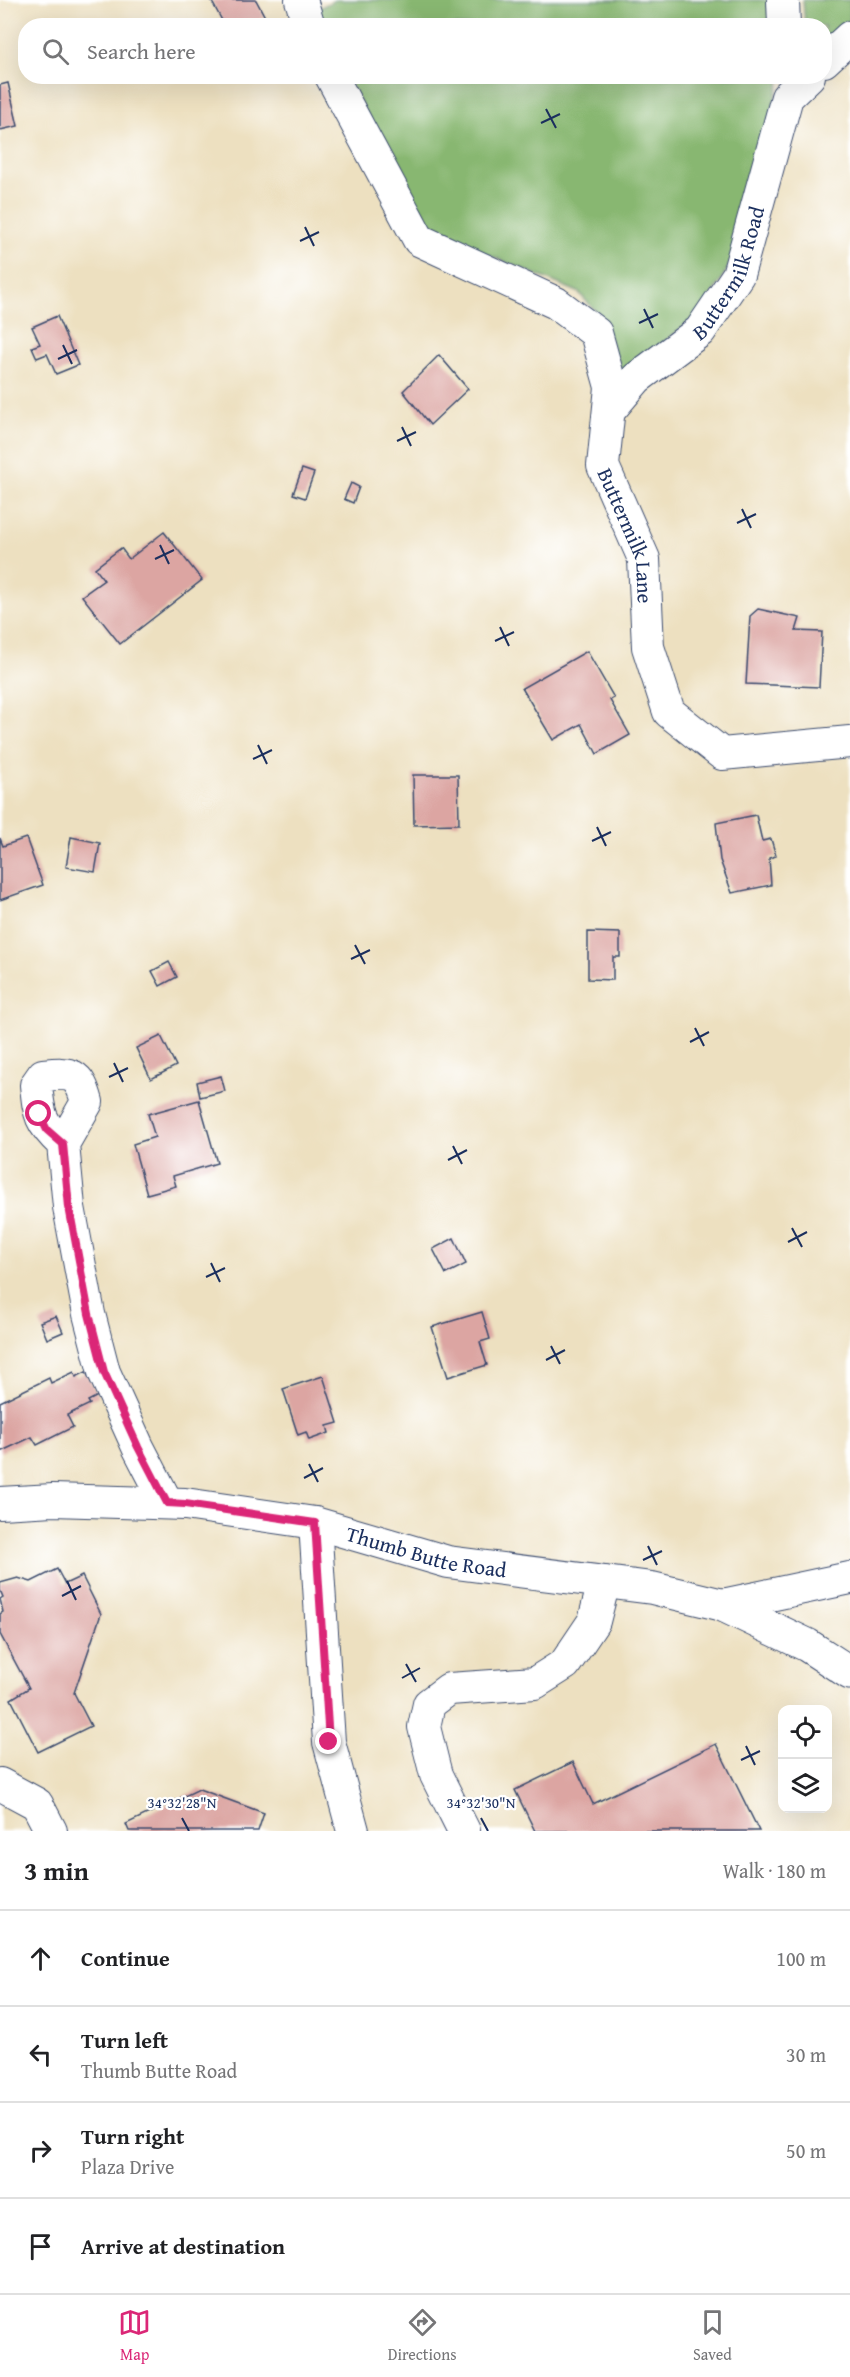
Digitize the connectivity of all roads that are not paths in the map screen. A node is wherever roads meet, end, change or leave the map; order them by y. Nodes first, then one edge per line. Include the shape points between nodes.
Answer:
1 (301, 0) edge
2 (783, 0) edge
3 (307, 18) edge
4 (784, 18) edge
5 (850, 37) edge
6 (832, 55) edge
7 (335, 84) edge
8 (794, 84) edge
9 (609, 411) junction
10 (850, 741) edge
11 (63, 1144) dead end
12 (0, 1503) edge
13 (167, 1503) junction
14 (315, 1523) junction
15 (850, 1578) edge
16 (604, 1582) junction
17 (723, 1605) junction
18 (850, 1673) edge
19 (0, 1784) edge
20 (51, 1831) edge
21 (353, 1831) edge
22 (464, 1831) edge

1 - 3 street
2 - 4 street
5 - 6 street
7 - 9 street, Buttermilk Lane via 418,240 556,303 596,333 611,387
8 - 9 street, Buttermilk Road via 738,275 700,331 637,378
9 - 10 street, Buttermilk Lane via 603,466 644,559 648,648 669,712 722,754
11 - 13 street via 69,1207 104,1372
12 - 13 street, Thumb Butte Road
13 - 14 street, Thumb Butte Road
14 - 16 street, Thumb Butte Road via 448,1562
14 - 21 street via 329,1742
15 - 17 street, Thumb Butte Road
16 - 17 street, Thumb Butte Road via 652,1588
16 - 22 street via 594,1621 565,1664 535,1683 449,1689 429,1704 424,1727 436,1775
17 - 18 main road via 807,1645
19 - 20 street via 37,1804

